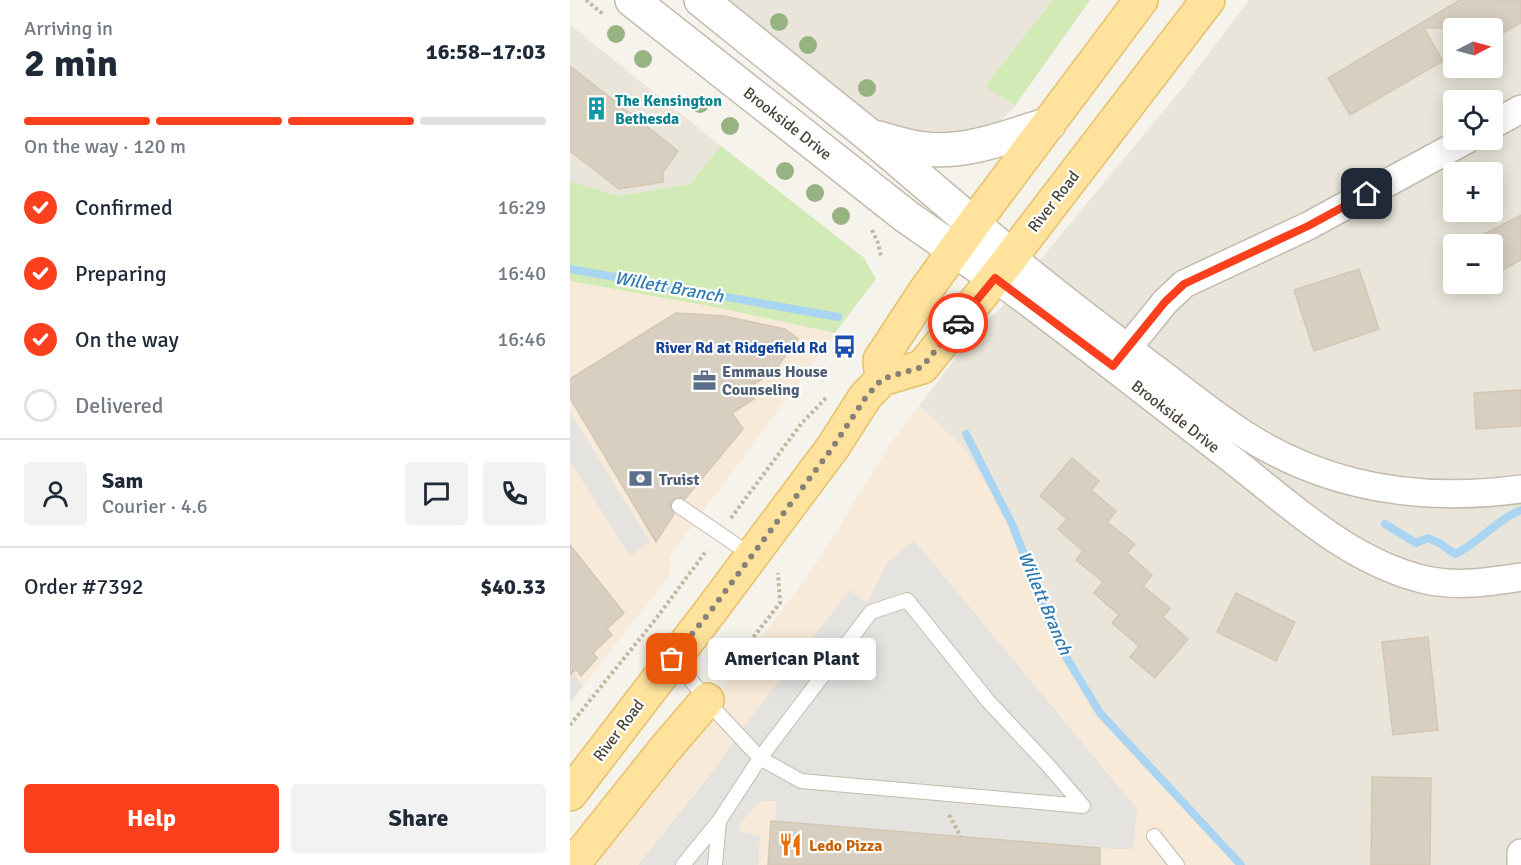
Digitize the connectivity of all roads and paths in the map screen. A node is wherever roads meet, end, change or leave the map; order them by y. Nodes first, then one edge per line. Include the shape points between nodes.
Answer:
1 (632, 0) edge
2 (700, 0) edge
3 (1142, 0) edge
4 (1208, 0) edge
5 (1521, 110) edge
6 (1503, 119) edge
7 (1049, 124) junction
8 (870, 136) junction
9 (1448, 150) edge
10 (975, 223) junction
11 (954, 252) junction
12 (1003, 267) junction
13 (1120, 357) junction
14 (882, 379) junction
15 (793, 435) dead end
16 (1521, 489) edge
17 (679, 506) dead end
18 (774, 525) junction
19 (719, 533) junction
20 (751, 555) junction
21 (1521, 577) edge
22 (672, 659) junction
23 (707, 700) junction
24 (570, 725) edge
25 (760, 758) junction
26 (570, 794) edge
27 (719, 822) junction
28 (1154, 836) dead end
29 (1521, 853) edge
30 (570, 860) edge
31 (683, 865) edge
32 (715, 865) edge
33 (1177, 865) edge
34 (1521, 865) edge

1 - 11 street, Brookside Drive
2 - 8 street, Brookside Drive
3 - 7 main road
4 - 12 main road, River Road
5 - 6 street
7 - 8 street via 946,150 923,149
7 - 10 main road
8 - 10 street, Brookside Drive
9 - 13 street via 1308,226 1184,284
10 - 11 main road
10 - 12 street, Brookside Drive
11 - 12 street, Brookside Drive
11 - 14 main road via 880,360
12 - 13 street, Brookside Drive
12 - 14 main road, River Road via 922,367
13 - 16 street, Brookside Drive via 1250,438 1304,465 1353,482 1408,493
13 - 21 street, Brookside Drive via 1317,525 1379,565 1449,584
14 - 18 main road, River Road
15 - 19 path
17 - 19 lane
18 - 20 main road, River Road
18 - 23 path via 780,603
19 - 20 lane
19 - 24 path
20 - 22 main road, River Road
22 - 23 lane
22 - 26 main road, River Road
23 - 25 lane
23 - 30 main road via 578,858
25 - 25 lane via 801,781 1083,806 988,701 907,600 871,612
25 - 27 lane
27 - 31 lane
27 - 32 lane
28 - 33 lane
29 - 34 street

